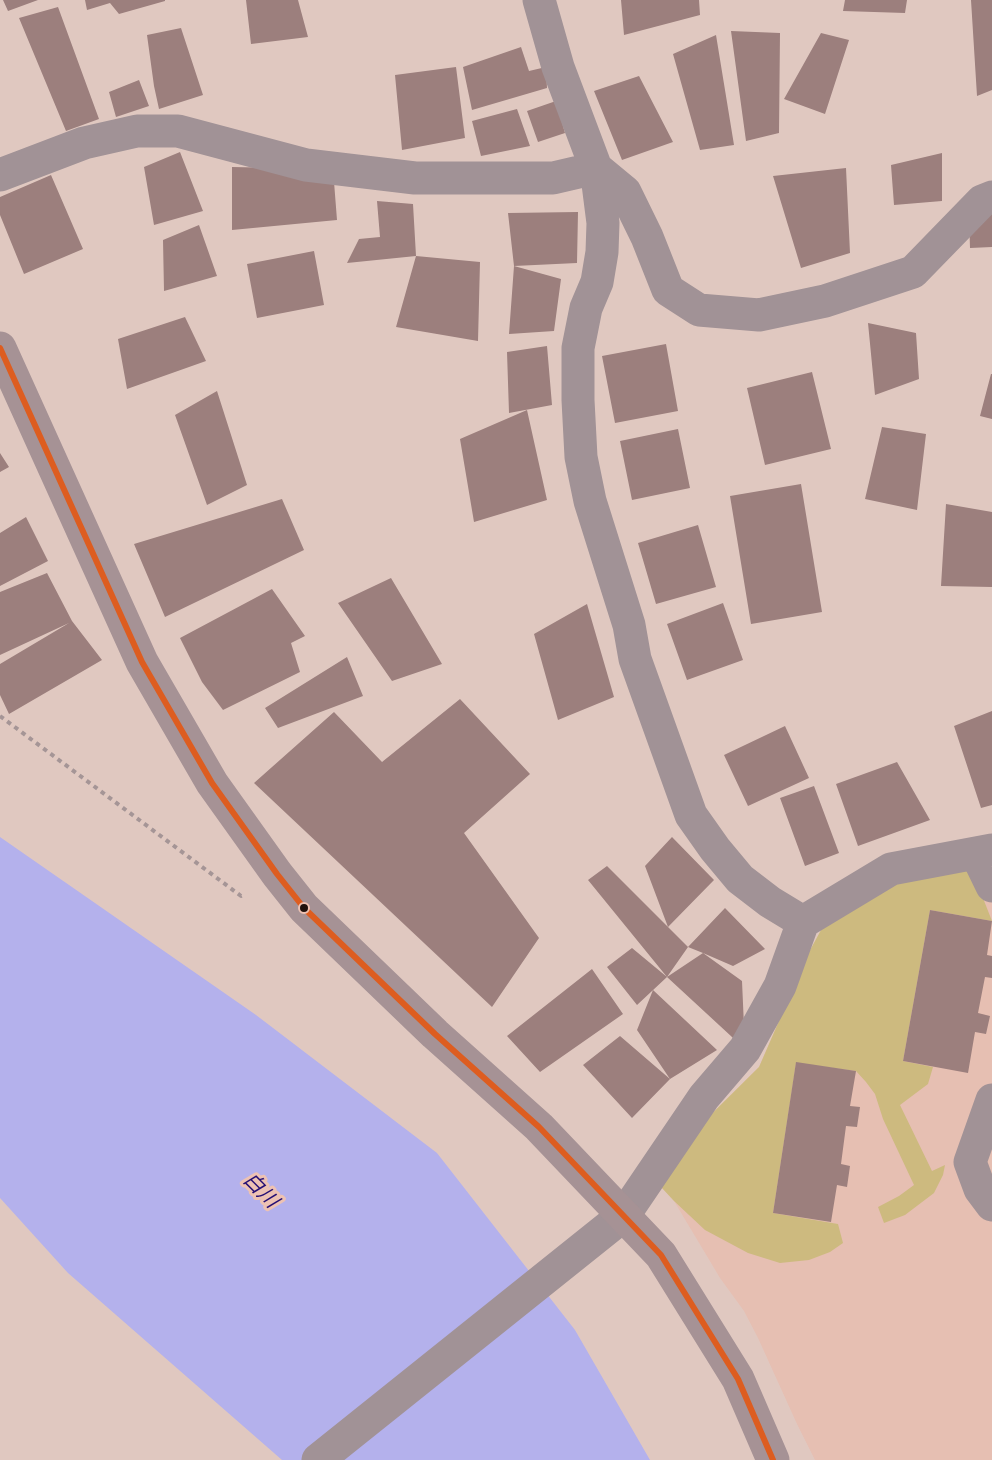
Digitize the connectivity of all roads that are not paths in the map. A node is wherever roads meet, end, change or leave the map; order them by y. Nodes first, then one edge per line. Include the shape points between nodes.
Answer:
1 (539, 0) edge
2 (596, 168) junction
3 (0, 176) edge
4 (992, 197) edge
5 (0, 348) edge
6 (984, 852) edge
7 (992, 886) edge
8 (803, 922) junction
9 (992, 1100) edge
10 (992, 1206) edge
11 (624, 1215) junction
12 (318, 1460) edge
13 (774, 1460) edge

1 - 2 street via 558,67
2 - 3 street via 553,178 415,178 306,165 178,131 137,131 84,142
2 - 4 street via 625,192 668,290 699,310 759,315 825,301 914,272 982,201
2 - 8 street via 603,223 602,252 578,348 581,457 590,501 629,625 635,659 691,815 740,879
5 - 11 main road via 142,662 212,783 277,874 349,953 539,1127
6 - 7 street
6 - 8 street via 891,869
8 - 11 street via 780,986 745,1048 704,1097
9 - 10 street via 970,1162 980,1189
11 - 12 street
11 - 13 main road via 661,1255 738,1379

